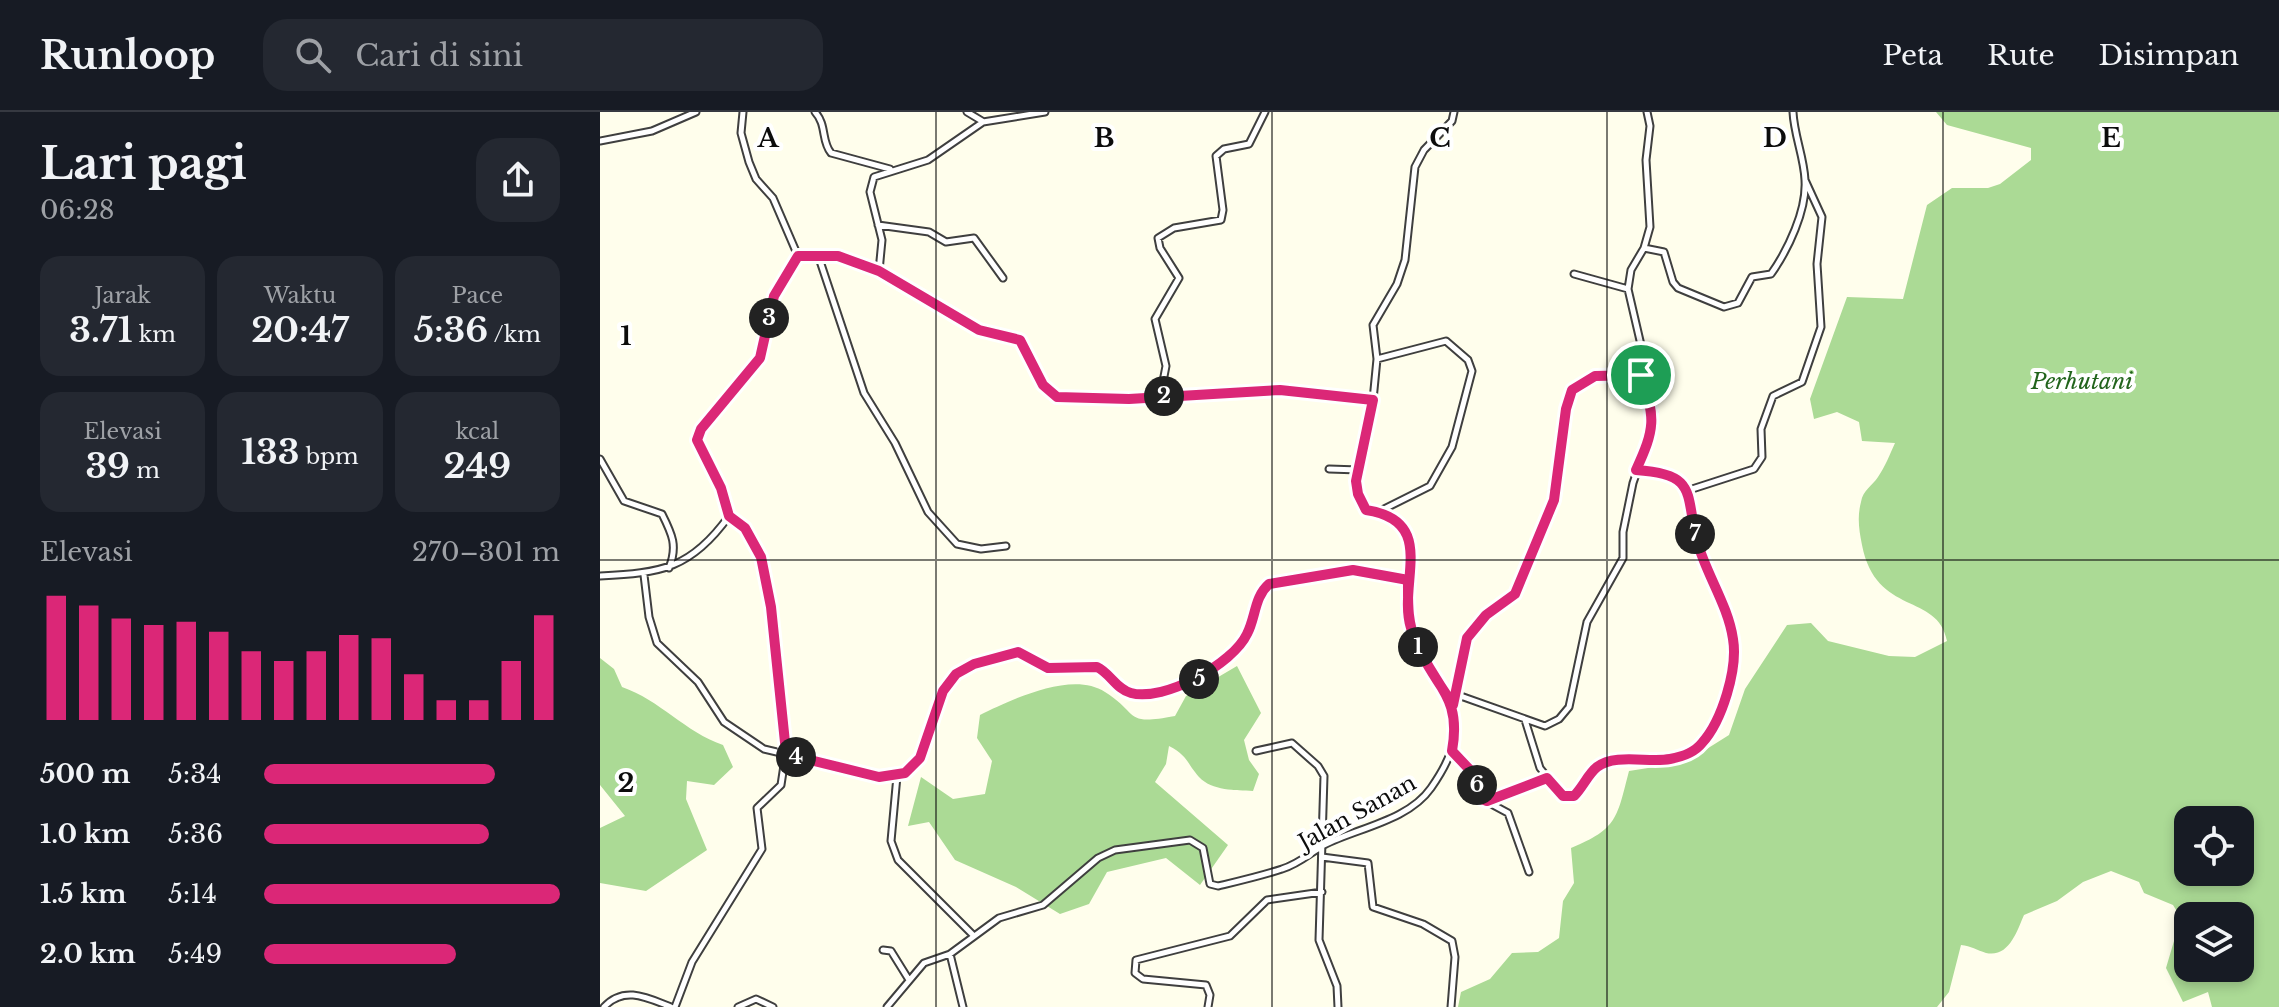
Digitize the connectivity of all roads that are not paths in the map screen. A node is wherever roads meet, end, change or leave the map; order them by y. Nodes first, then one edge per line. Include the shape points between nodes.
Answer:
1 (696, 112) edge
2 (743, 112) edge
3 (815, 112) edge
4 (967, 112) edge
5 (1045, 112) edge
6 (1265, 112) edge
7 (1454, 112) edge
8 (1647, 112) edge
9 (1793, 112) edge
10 (983, 122) junction
11 (600, 141) edge
12 (892, 169) junction
13 (1805, 180) junction
14 (878, 225) junction
15 (1644, 248) junction
16 (818, 255) junction
17 (798, 256) junction
18 (879, 271) junction
19 (1574, 274) dead end
20 (1003, 278) dead end
21 (1628, 289) junction
22 (1377, 359) junction
23 (1641, 375) junction
24 (1160, 397) junction
25 (1373, 400) junction
26 (600, 459) edge
27 (1329, 469) dead end
28 (1359, 470) junction
29 (1636, 470) junction
30 (1686, 491) junction
31 (1379, 511) junction
32 (729, 516) junction
33 (1006, 546) dead end
34 (669, 569) junction
35 (644, 575) junction
36 (600, 576) edge
37 (1408, 580) junction
38 (1455, 694) junction
39 (1453, 705) junction
40 (1525, 720) junction
41 (1256, 751) dead end
42 (1452, 751) junction
43 (786, 752) junction
44 (897, 776) junction
45 (1547, 778) junction
46 (1487, 801) junction
47 (1323, 846) junction
48 (1322, 857) junction
49 (1529, 872) dead end
50 (1322, 892) junction
51 (974, 936) junction
52 (883, 950) dead end
53 (950, 954) junction
54 (909, 980) junction
55 (604, 1007) edge
56 (673, 1007) edge
57 (738, 1007) edge
58 (773, 1007) edge
59 (887, 1007) edge
60 (963, 1007) edge
61 (1208, 1007) edge
62 (1338, 1007) edge
63 (1451, 1007) edge

1 - 11 street via 652,131
2 - 17 street via 741,133 753,174 773,198
3 - 12 street via 823,121 831,153
4 - 10 street
5 - 10 street
6 - 24 street via 1249,144 1216,156 1221,220 1174,228 1158,238 1179,278 1155,319 1166,366
7 - 22 street via 1415,167 1405,260 1375,319
8 - 15 street via 1650,227
9 - 13 street
10 - 12 street via 934,157
12 - 14 street via 870,184
13 - 15 street via 1796,222 1774,270 1750,279 1735,306 1724,307 1678,288 1664,252
13 - 30 street via 1822,223 1817,264 1821,327 1805,377 1773,396 1761,429 1762,457 1754,469
14 - 18 street via 883,250
14 - 20 street via 929,232 946,242 974,238
15 - 21 street via 1631,270
16 - 17 street
16 - 18 street via 838,256
16 - 33 street via 864,393 928,512 957,544 981,549
17 - 32 street via 774,296 760,358 698,435
18 - 24 street via 979,330 1020,340 1043,385 1057,397
19 - 21 street
21 - 23 street via 1641,345
22 - 25 street
22 - 31 street via 1446,341 1468,360 1472,371 1452,447 1430,486
23 - 29 street via 1654,418
23 - 38 street via 1595,376 1572,390 1554,500 1515,594 1486,615 1467,638
24 - 25 street via 1280,390
25 - 28 street
26 - 34 street via 624,501 662,514 676,551
27 - 28 street
28 - 31 street via 1356,488 1361,504
29 - 30 street via 1681,481
29 - 40 street via 1623,558 1587,622 1569,707 1545,726
30 - 45 street via 1693,503 1702,559 1733,640 1734,660 1713,728 1686,754 1598,766 1574,796 1563,796
31 - 37 street via 1400,525 1409,543 1413,558
32 - 34 street via 708,542
32 - 43 street via 753,539 767,578
34 - 35 street
35 - 36 street
35 - 43 street via 649,617 660,647 698,682 724,722 764,749
37 - 39 street via 1410,625 1417,645
37 - 44 street via 1353,570 1269,584 1238,647 1196,680 1141,694 1120,688 1097,667 1048,668 1022,651 974,664 949,682 920,758
38 - 39 street
38 - 40 street
39 - 42 street
40 - 45 street via 1533,754
41 - 47 street via 1292,743 1318,766 1325,783
42 - 46 street
42 - 47 street, Jalan Sanan via 1424,796
43 - 44 street via 879,777
43 - 56 street via 781,785 757,808 762,849 692,962
44 - 51 street via 891,841 898,860
45 - 46 street
46 - 49 street via 1508,813
47 - 48 street
47 - 51 street, Jalan Sanan via 1282,870 1213,887 1203,848 1190,840 1115,850 1085,867 1043,905 999,918
48 - 50 street
48 - 63 street via 1368,863 1373,907 1423,924 1452,941
50 - 61 street via 1267,900 1230,936 1136,960 1135,973 1143,979 1206,985
50 - 62 street via 1319,940 1337,986
51 - 53 street, Jalan Sanan
52 - 54 street via 891,951
53 - 54 street, Jalan Sanan via 924,963
53 - 60 street
54 - 59 street, Jalan Sanan
55 - 56 street via 622,995 638,994
57 - 58 street via 761,999

